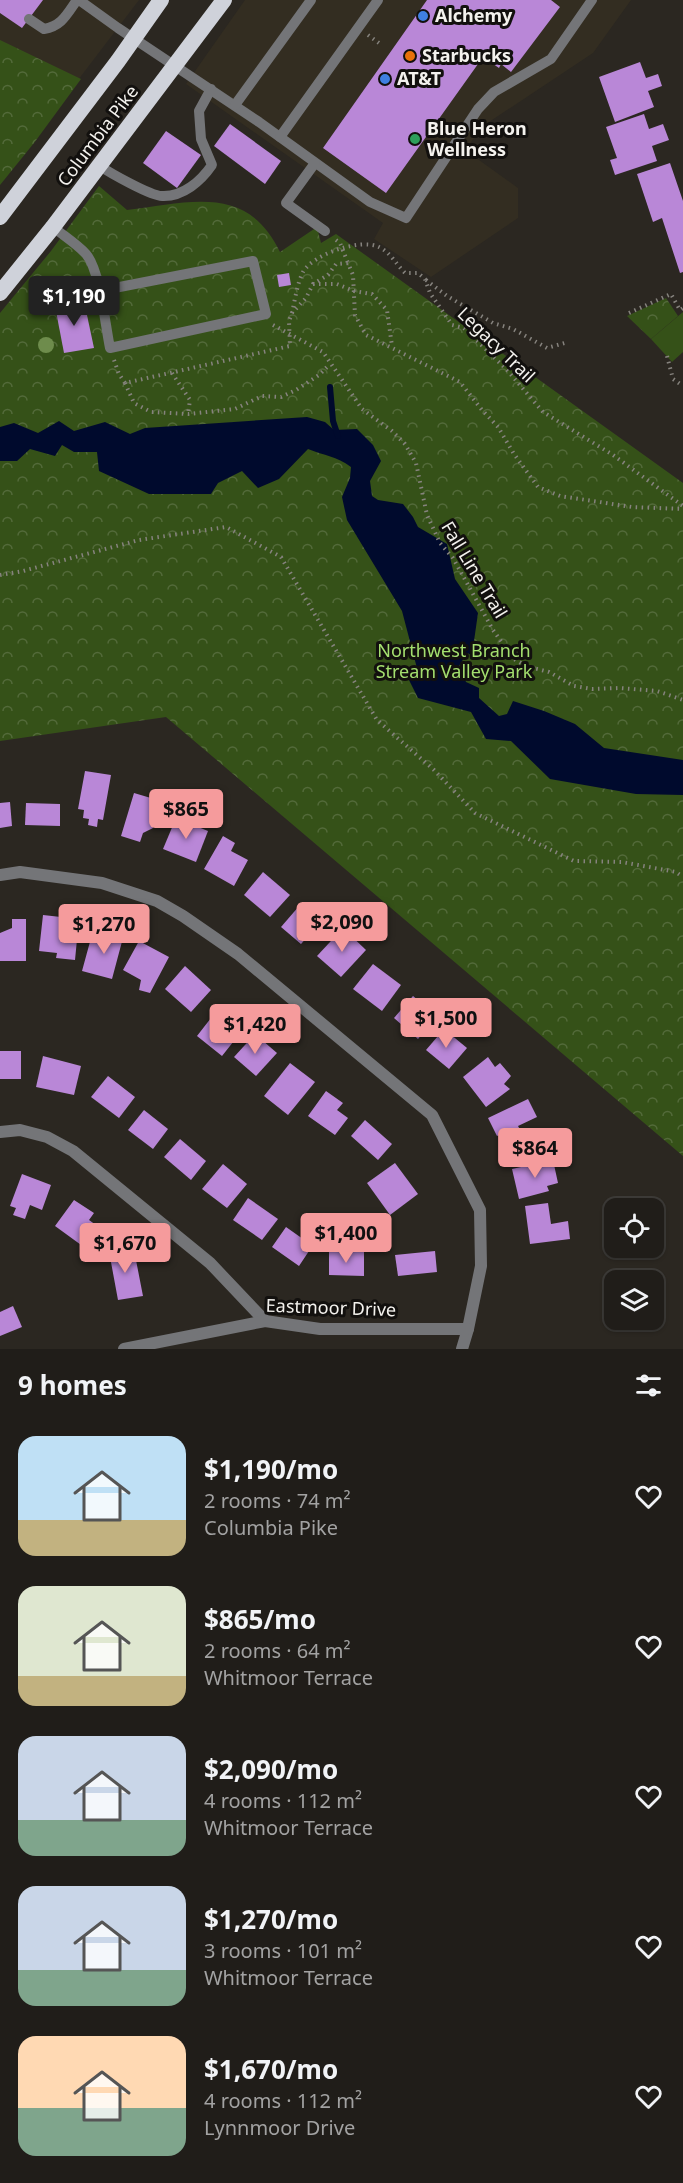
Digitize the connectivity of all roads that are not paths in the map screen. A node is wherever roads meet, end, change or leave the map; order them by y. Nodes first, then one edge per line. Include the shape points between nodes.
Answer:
1 (78, 0) edge
2 (161, 0) edge
3 (224, 0) edge
4 (311, 0) edge
5 (378, 0) edge
6 (592, 0) edge
7 (29, 19) dead end
8 (134, 38) junction
9 (176, 65) junction
10 (211, 89) junction
11 (235, 105) junction
12 (280, 137) junction
13 (315, 163) junction
14 (100, 166) junction
15 (0, 217) edge
16 (53, 227) junction
17 (326, 231) road end
18 (99, 291) junction
19 (0, 294) edge
20 (0, 875) edge
21 (0, 1132) edge
22 (265, 1321) junction
23 (468, 1329) junction
24 (124, 1349) edge
25 (462, 1349) edge

1 - 7 lane via 53,28 44,29
1 - 8 lane
2 - 8 highway, Columbia Pike
3 - 9 highway, Columbia Pike
4 - 11 lane
5 - 12 lane
6 - 13 lane via 551,59 494,92 477,109 406,218 370,202
8 - 9 lane
8 - 15 highway, Columbia Pike
9 - 10 lane
9 - 14 highway, Columbia Pike
10 - 11 lane
10 - 14 lane via 199,111 201,139 212,165 202,179 181,193 161,196
11 - 12 lane
12 - 13 lane
13 - 17 lane via 286,203
14 - 16 highway, Columbia Pike
16 - 18 lane via 86,254 95,268
16 - 19 highway, Columbia Pike
18 - 18 lane via 253,261 266,314 110,348
20 - 23 street via 20,872 102,883 157,901 238,954 432,1115 480,1210 481,1266
21 - 22 street via 20,1130 46,1137 73,1151 210,1263
22 - 23 street, Eastmoor Drive via 320,1329
22 - 24 street, Eastmoor Drive
23 - 25 street

